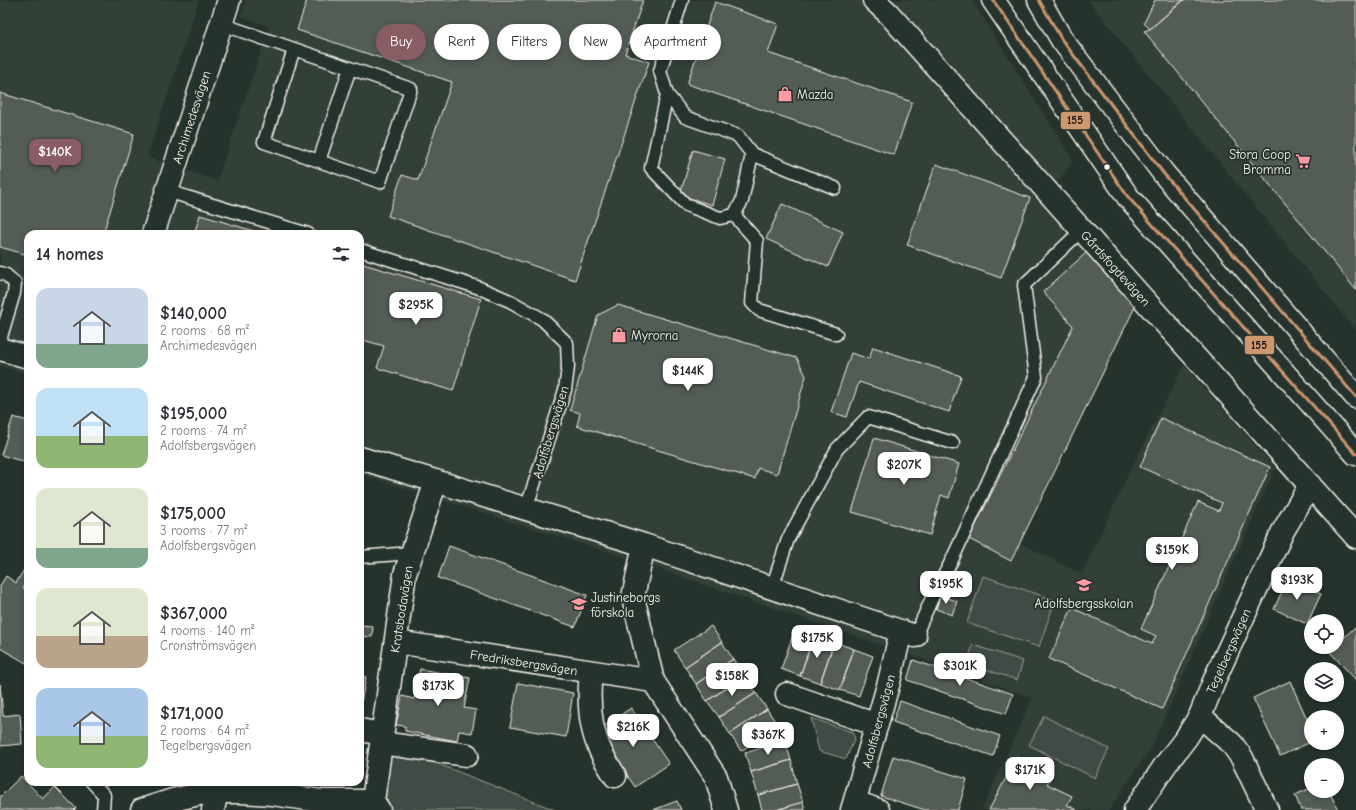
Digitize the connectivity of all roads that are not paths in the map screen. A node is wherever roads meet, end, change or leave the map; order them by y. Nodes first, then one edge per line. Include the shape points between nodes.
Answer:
1 (230, 0) edge
2 (682, 0) edge
3 (874, 0) edge
4 (994, 0) edge
5 (1039, 0) edge
6 (221, 24) junction
7 (294, 50) junction
8 (350, 68) junction
9 (667, 94) junction
10 (752, 154) junction
11 (319, 161) junction
12 (835, 188) dead end
13 (167, 191) junction
14 (734, 215) junction
15 (154, 230) edge
16 (295, 230) edge
17 (1082, 230) junction
18 (364, 251) edge
19 (0, 273) edge
20 (836, 334) dead end
21 (0, 340) edge
22 (0, 349) edge
23 (24, 356) edge
24 (1356, 397) edge
25 (953, 443) dead end
26 (1356, 454) edge
27 (364, 459) edge
28 (436, 481) junction
29 (1310, 485) junction
30 (526, 509) junction
31 (1356, 537) edge
32 (644, 545) junction
33 (411, 553) junction
34 (364, 557) edge
35 (772, 588) junction
36 (908, 633) junction
37 (396, 642) junction
38 (591, 672) junction
39 (652, 681) junction
40 (787, 694) dead end
41 (1200, 716) junction
42 (877, 725) junction
43 (364, 732) edge
44 (381, 738) junction
45 (467, 755) dead end
46 (615, 776) dead end
47 (96, 786) edge
48 (217, 804) edge
49 (368, 806) edge
50 (854, 806) edge
51 (103, 810) edge
52 (142, 810) edge
53 (726, 810) edge
54 (878, 810) edge
55 (1135, 810) edge
56 (1266, 810) edge

1 - 6 street, Archimedesvägen
2 - 9 lane via 660,71
3 - 17 street, Gårdsfogdevägen
4 - 26 street via 1128,197
5 - 24 street via 1062,40 1164,174
6 - 7 lane
6 - 13 street, Archimedesvägen
7 - 8 lane
7 - 11 lane via 264,142
8 - 11 lane
8 - 11 lane via 411,89 380,182
9 - 10 lane via 684,117 738,136
9 - 14 lane via 650,168 686,205 720,218
10 - 12 lane
10 - 14 lane via 742,201
13 - 15 street, Archimedesvägen
13 - 16 lane
14 - 20 lane via 757,241 752,303 759,310
17 - 29 street, Gårdsfogdevägen
17 - 36 lane via 1024,285 1036,377 952,560 933,596
18 - 30 lane, Adolfsbergsvägen via 477,287 510,301 542,319 567,343 568,367 564,390
19 - 21 lane via 15,283
22 - 23 street
25 - 35 lane via 868,417 836,448 788,539
27 - 28 street
28 - 30 street
28 - 33 street, Kratsbodavägen
29 - 31 street, Gårdsfogdevägen
29 - 41 street, Tegelbergsvägen via 1283,531
30 - 32 street
32 - 35 street
32 - 39 street via 633,597
33 - 34 lane
33 - 37 street, Kratsbodavägen via 405,574
35 - 36 street
36 - 42 street, Adolfsbergsvägen
37 - 38 street, Fredriksbergsvägen
37 - 44 street, Kratsbodavägen
38 - 39 street, Fredriksbergsvägen
38 - 46 street via 589,691 594,733 601,752
39 - 53 street via 716,777
40 - 42 street
41 - 55 street, Tegelbergsvägen
41 - 56 street via 1232,744 1242,758
42 - 50 street, Adolfsbergsvägen
43 - 44 street
44 - 45 street
44 - 49 street, Kratsbodavägen
47 - 51 lane via 104,795
48 - 49 street via 272,794
48 - 52 street via 208,792
50 - 54 street

